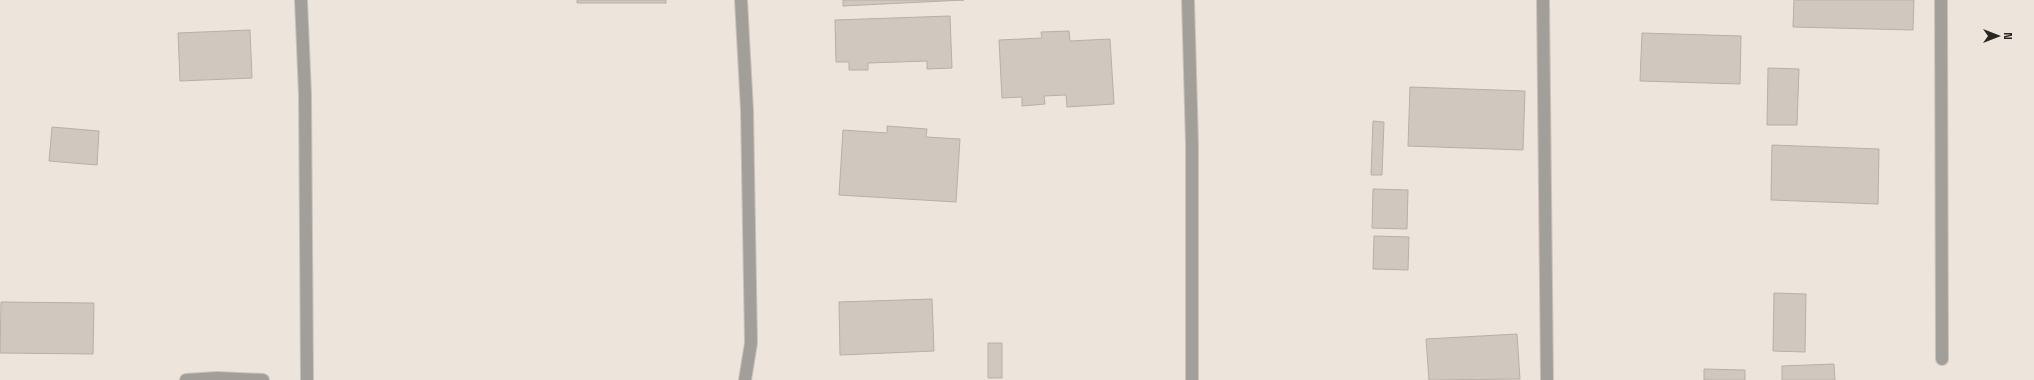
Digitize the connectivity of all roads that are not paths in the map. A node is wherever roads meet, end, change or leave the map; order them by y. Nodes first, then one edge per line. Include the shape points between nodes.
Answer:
1 (301, 0) edge
2 (742, 0) edge
3 (1188, 0) edge
4 (1543, 0) edge
5 (1941, 0) edge
6 (1942, 359) dead end
7 (186, 380) edge
8 (263, 380) edge
9 (307, 380) edge
10 (744, 380) edge
11 (1192, 380) edge
12 (1547, 380) edge

1 - 9 street
2 - 10 street via 747,110 751,343
3 - 11 street via 1192,144
4 - 12 street
5 - 6 street
7 - 8 street

